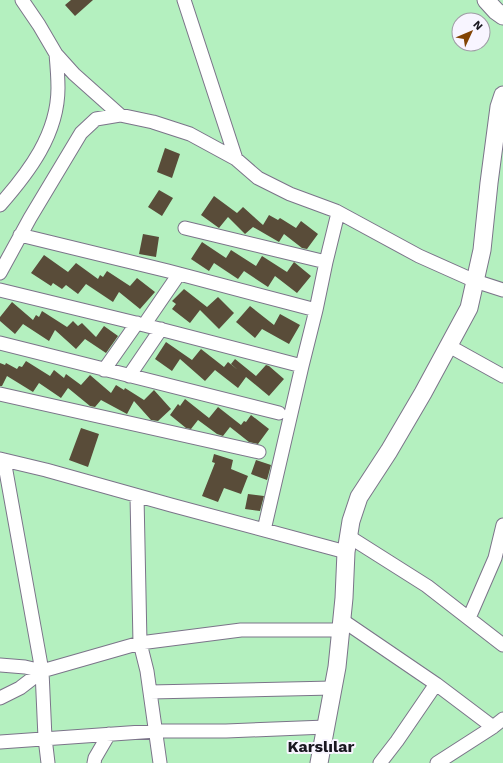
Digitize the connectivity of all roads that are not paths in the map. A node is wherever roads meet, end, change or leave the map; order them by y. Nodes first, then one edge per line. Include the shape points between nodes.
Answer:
1 (22, 0) edge
2 (184, 0) edge
3 (486, 0) edge
4 (503, 16) edge
5 (56, 54) junction
6 (503, 95) edge
7 (120, 115) junction
8 (236, 159) junction
9 (0, 205) edge
10 (338, 213) junction
11 (185, 228) dead end
12 (20, 235) junction
13 (326, 262) junction
14 (0, 273) edge
15 (179, 274) junction
16 (475, 281) junction
17 (0, 290) edge
18 (503, 290) edge
19 (316, 310) junction
20 (140, 324) junction
21 (161, 329) junction
22 (0, 344) edge
23 (449, 346) junction
24 (302, 366) junction
25 (104, 370) junction
26 (129, 376) junction
27 (503, 376) edge
28 (0, 394) edge
29 (279, 413) dead end
30 (259, 452) dead end
31 (2, 460) edge
32 (137, 496) junction
33 (503, 525) edge
34 (264, 530) junction
35 (501, 543) edge
36 (347, 544) junction
37 (468, 618) junction
38 (341, 625) junction
39 (140, 643) junction
40 (503, 645) edge
41 (0, 665) edge
42 (42, 671) junction
43 (436, 684) junction
44 (333, 688) junction
45 (150, 692) junction
46 (0, 698) edge
47 (498, 723) edge
48 (326, 727) junction
49 (156, 731) junction
50 (109, 734) junction
51 (45, 738) junction
52 (0, 742) edge
53 (48, 763) edge
54 (94, 763) edge
55 (160, 763) edge
56 (319, 763) edge
57 (380, 763) edge
58 (437, 763) edge

1 - 5 street
2 - 8 street
3 - 4 main road
5 - 7 street via 74,74
5 - 9 street via 58,89 55,117 40,152
6 - 16 main road via 499,107 482,250
7 - 8 street via 190,134
7 - 12 street via 96,119 81,133
8 - 10 street via 258,178
10 - 13 street
10 - 16 street via 419,256
11 - 13 street
12 - 14 street
12 - 15 street
13 - 19 street
15 - 19 street
15 - 20 street
16 - 18 street
16 - 23 main road via 470,308
17 - 20 street
19 - 24 street
20 - 21 street
20 - 25 street
21 - 24 street
21 - 26 street
22 - 25 street
23 - 27 street
23 - 36 main road via 389,451 359,497 351,520
24 - 34 street
25 - 26 street
26 - 29 street
28 - 30 street
31 - 32 street
31 - 42 street
32 - 34 street
32 - 39 street
33 - 35 street
34 - 36 street
35 - 37 street
36 - 37 street via 427,586
36 - 38 main road
37 - 40 street
38 - 39 street via 242,630
38 - 43 street
38 - 44 main road
39 - 42 street
39 - 45 street
41 - 42 street
42 - 46 street via 20,688
42 - 51 street
43 - 47 street
43 - 57 street
44 - 45 street
44 - 48 main road
45 - 49 street
47 - 58 street
48 - 49 street
48 - 56 main road
49 - 50 street
49 - 55 street
50 - 51 street
50 - 54 street
51 - 52 street
51 - 53 street

